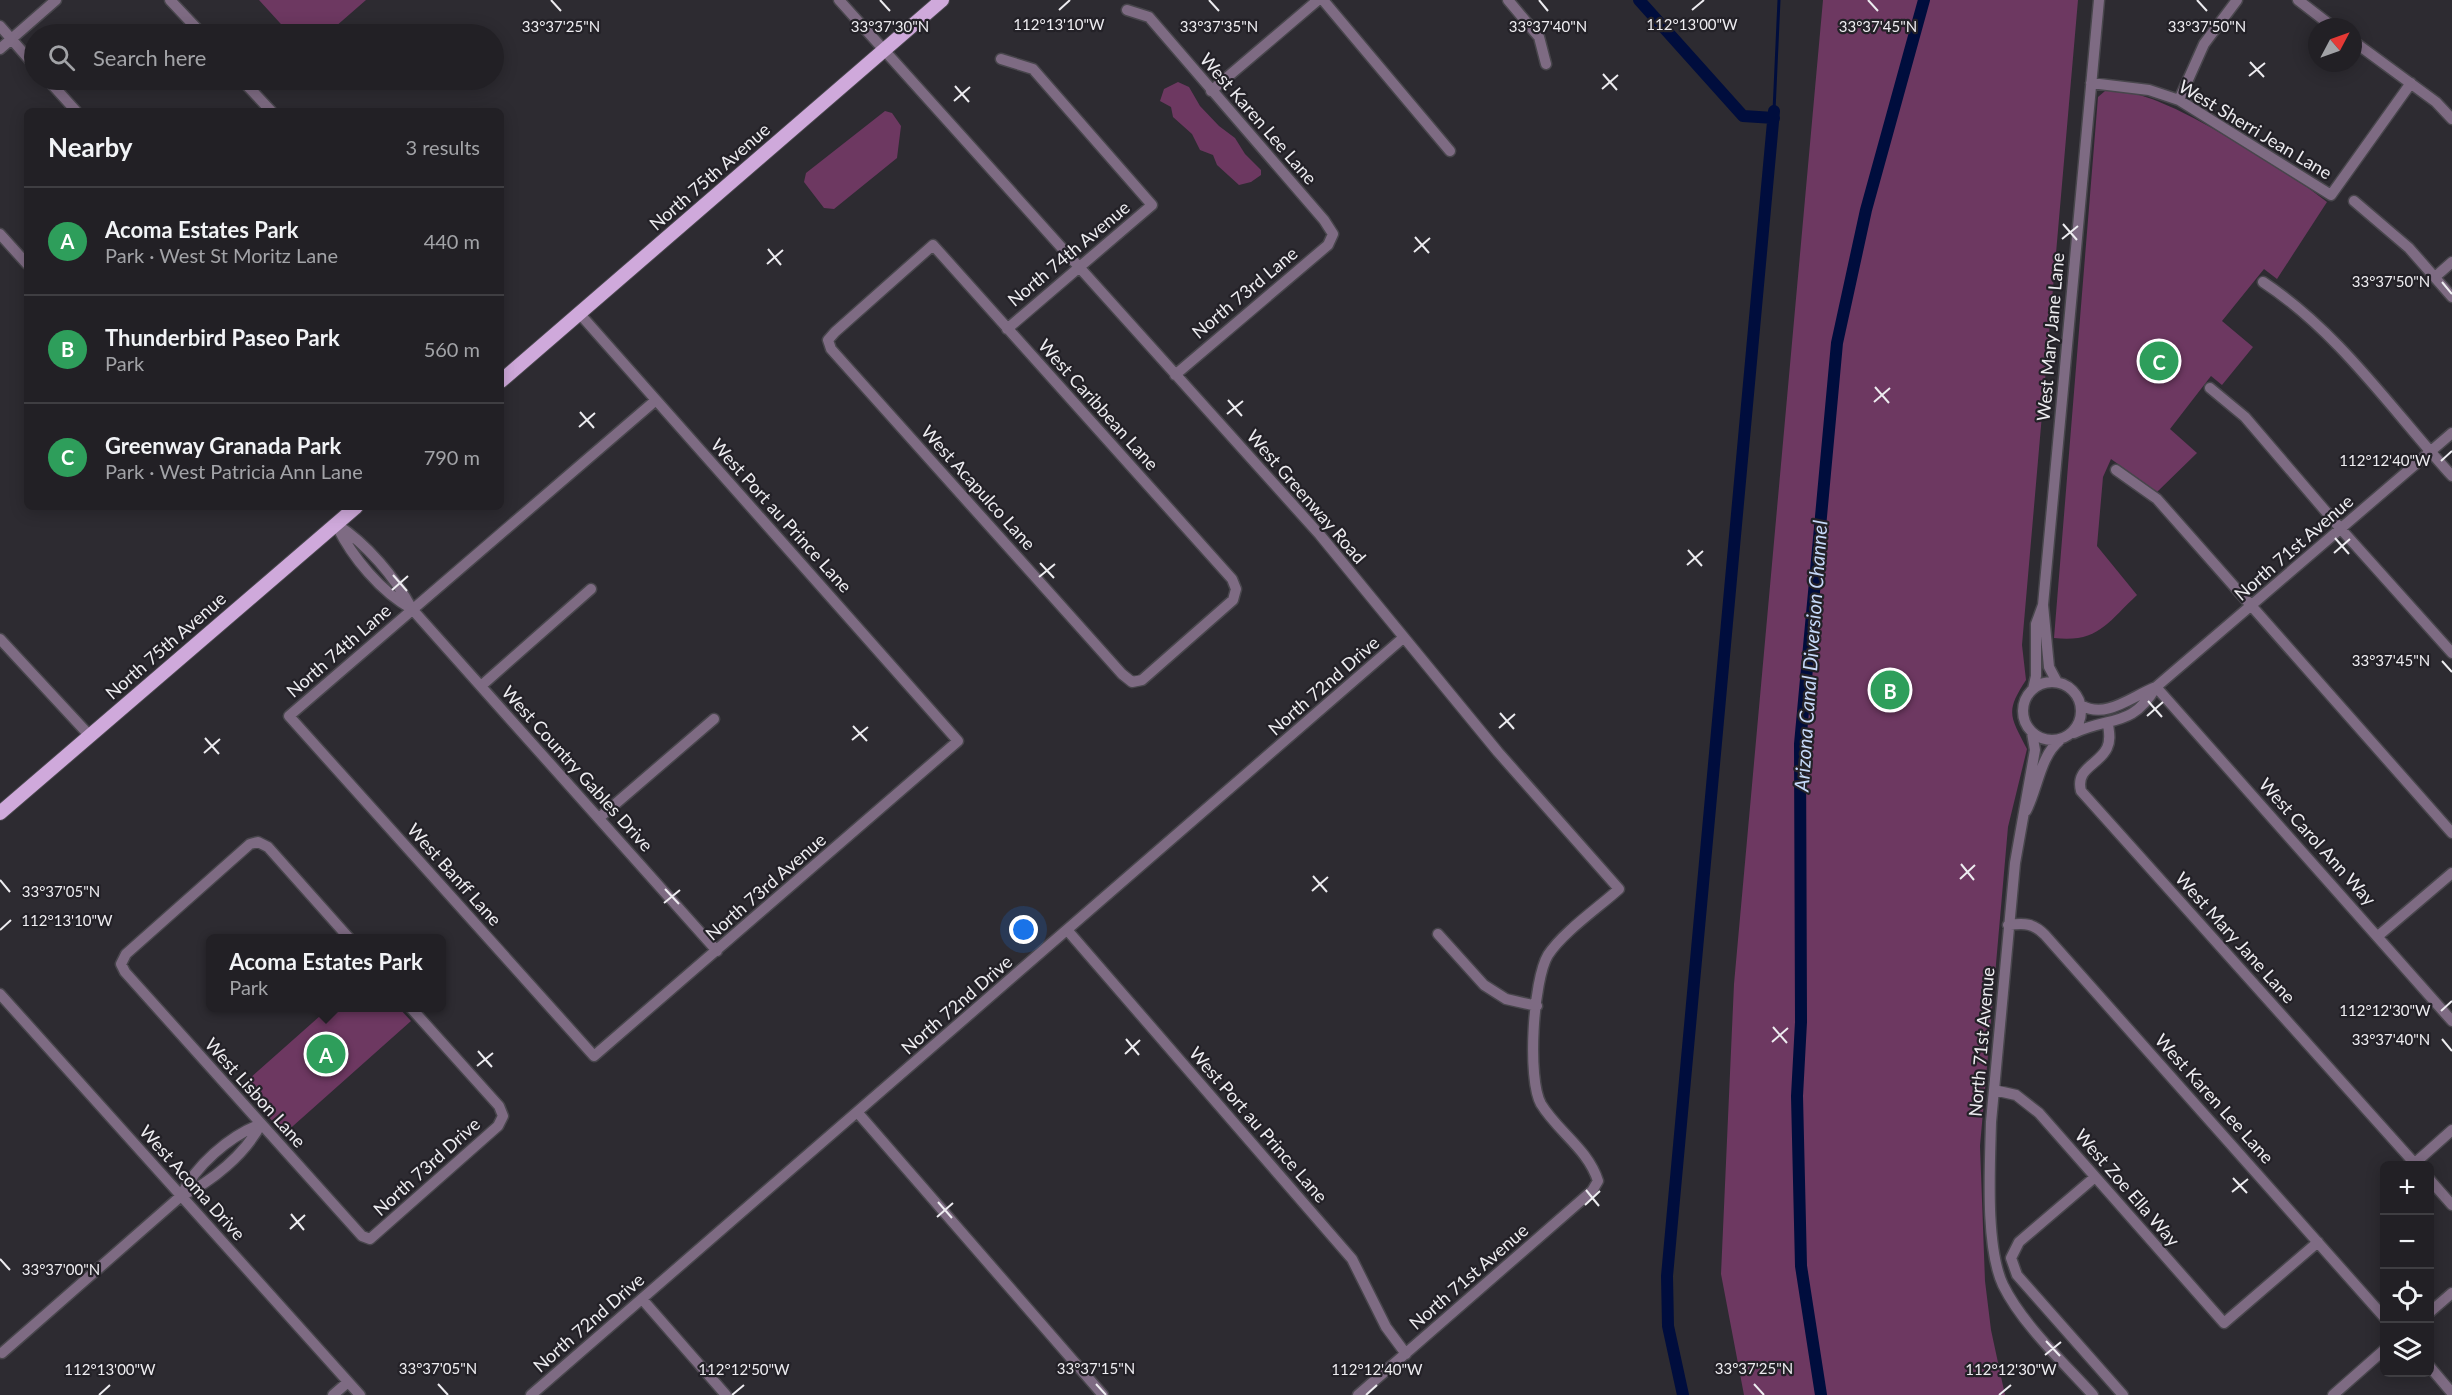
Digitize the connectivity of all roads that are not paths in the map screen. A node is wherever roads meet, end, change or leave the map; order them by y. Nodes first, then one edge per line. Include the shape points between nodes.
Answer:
1 (56, 0) edge
2 (171, 0) edge
3 (839, 0) edge
4 (942, 0) edge
5 (1318, 0) edge
6 (1323, 0) edge
7 (1508, 0) edge
8 (2099, 0) edge
9 (2237, 0) edge
10 (2298, 0) edge
11 (1126, 10) dead end
12 (2321, 18) edge
13 (28, 24) edge
14 (193, 24) edge
15 (0, 26) edge
16 (24, 28) edge
17 (11, 39) junction
18 (2362, 48) edge
19 (0, 49) edge
20 (884, 50) junction
21 (24, 54) edge
22 (1001, 59) dead end
23 (1546, 64) dead end
24 (2091, 83) junction
25 (2411, 83) junction
26 (57, 90) edge
27 (251, 90) edge
28 (1211, 91) junction
29 (2179, 100) junction
30 (73, 108) edge
31 (268, 108) edge
32 (2452, 119) edge
33 (1450, 151) dead end
34 (2354, 201) dead end
35 (0, 234) edge
36 (1333, 234) joint
37 (24, 261) edge
38 (2452, 262) edge
39 (1079, 267) junction
40 (2435, 277) junction
41 (2263, 282) dead end
42 (2452, 297) edge
43 (579, 313) junction
44 (1006, 328) junction
45 (828, 340) joint
46 (1175, 375) junction
47 (504, 378) edge
48 (2210, 388) dead end
49 (656, 400) junction
50 (2452, 433) edge
51 (2430, 452) junction
52 (2116, 470) dead end
53 (2452, 476) edge
54 (352, 510) edge
55 (336, 524) junction
56 (2340, 528) junction
57 (591, 589) dead end
58 (2043, 605) junction
59 (2251, 607) junction
60 (412, 609) junction
61 (1403, 638) junction
62 (0, 639) edge
63 (2452, 653) edge
64 (1132, 681) joint
65 (2057, 682) junction
66 (481, 686) junction
67 (2156, 687) junction
68 (2033, 689) junction
69 (2081, 705) junction
70 (289, 716) joint
71 (714, 719) dead end
72 (2108, 724) junction
73 (2032, 733) junction
74 (2072, 733) junction
75 (90, 736) junction
76 (2060, 740) junction
77 (958, 741) joint
78 (0, 813) edge
79 (2023, 816) junction
80 (599, 818) junction
81 (2452, 833) edge
82 (2452, 873) edge
83 (2008, 925) junction
84 (1068, 931) junction
85 (345, 934) edge
86 (1438, 934) dead end
87 (2378, 936) junction
88 (717, 951) junction
89 (0, 994) edge
90 (1537, 1006) junction
91 (415, 1012) edge
92 (2452, 1021) edge
93 (594, 1056) joint
94 (1994, 1090) junction
95 (858, 1113) junction
96 (261, 1124) junction
97 (2452, 1130) edge
98 (209, 1161) junction
99 (2413, 1161) edge
100 (2419, 1161) edge
101 (218, 1171) junction
102 (2095, 1178) junction
103 (2434, 1185) edge
104 (181, 1196) junction
105 (2452, 1205) edge
106 (370, 1239) joint
107 (2318, 1242) junction
108 (2452, 1293) edge
109 (642, 1299) junction
110 (2434, 1309) edge
111 (2380, 1311) edge
112 (2, 1353) dead end
113 (1406, 1354) junction
114 (2380, 1354) edge
115 (2434, 1372) edge
116 (348, 1382) junction
117 (2452, 1392) edge
118 (333, 1395) edge
119 (360, 1395) edge
120 (531, 1395) edge
121 (726, 1395) edge
122 (1103, 1395) edge
123 (1358, 1395) edge
124 (2092, 1395) edge
125 (2122, 1395) edge
126 (2333, 1395) edge

1 - 13 street
2 - 14 street
3 - 20 street, West Greenway Road
4 - 20 main road, North 75th Avenue
5 - 28 street
6 - 33 street
7 - 23 street via 1539,37
8 - 24 street, West Mary Jane Lane
9 - 29 street via 2204,44
10 - 12 street
11 - 28 street, West Karen Lee Lane via 1149,17
15 - 17 street
16 - 17 street
17 - 19 street
17 - 21 street
18 - 25 street
20 - 39 street, West Greenway Road
20 - 43 main road, North 75th Avenue
22 - 39 street, North 74th Avenue via 1033,69 1152,205
24 - 29 street, West Sherri Jean Lane via 2149,90
24 - 58 street, West Mary Jane Lane
25 - 29 street, West Sherri Jean Lane via 2331,195
25 - 32 street
26 - 30 street
27 - 31 street
28 - 36 street, West Karen Lee Lane
34 - 40 street via 2409,248
35 - 37 street
36 - 46 street, North 73rd Lane via 1328,244
38 - 40 street
39 - 44 street, North 74th Avenue
39 - 46 street, West Greenway Road
40 - 42 street
41 - 51 street via 2322,328
43 - 47 main road, North 75th Avenue
43 - 49 street, West Port au Prince Lane
44 - 45 street, West Caribbean Lane via 933,245
44 - 64 street, West Caribbean Lane via 1232,579 1236,589 1233,600 1142,680
45 - 64 street, West Acapulco Lane via 839,358
46 - 61 street, West Greenway Road via 1320,535
48 - 56 street via 2246,417
49 - 60 street, North 74th Lane
49 - 77 street, West Port au Prince Lane
50 - 51 street, North 71st Avenue
51 - 53 street
51 - 56 street, North 71st Avenue
52 - 59 street via 2157,500
54 - 55 main road, North 75th Avenue
55 - 60 street, West Country Gables Drive via 357,539 402,591
55 - 75 main road, North 75th Avenue
56 - 59 street, North 71st Avenue
56 - 63 street
57 - 66 street
58 - 65 street, West Mary Jane Lane via 2049,667
58 - 68 street, West Mary Jane Lane via 2036,624
59 - 67 street, North 71st Avenue
59 - 81 street
60 - 66 street, West Country Gables Drive
60 - 70 street, North 74th Lane
61 - 84 street, North 72nd Drive
61 - 90 street, West Greenway Road via 1497,752 1619,889 1549,954 1541,971
62 - 75 street
65 - 68 street
65 - 69 street via 2073,690
66 - 80 street, West Country Gables Drive
67 - 69 street, North 71st Avenue via 2104,710 2089,710
67 - 72 street, North 71st Avenue via 2146,704
67 - 87 street, West Carol Ann Way
68 - 73 street, North 71st Avenue via 2023,706 2026,725
69 - 74 street via 2081,720
70 - 93 street, West Banff Lane
71 - 80 street
72 - 74 street, North 71st Avenue
72 - 99 street, West Mary Jane Lane via 2106,750 2083,772 2081,791
73 - 76 street via 2045,740
73 - 79 street, North 71st Avenue via 2035,750
74 - 76 street, North 71st Avenue
75 - 78 main road, North 75th Avenue
76 - 79 street, North 71st Avenue via 2047,754 2035,794
77 - 88 street, North 73rd Avenue
79 - 83 street, North 71st Avenue
80 - 88 street, West Country Gables Drive
82 - 87 street
83 - 94 street, North 71st Avenue
83 - 107 street, West Karen Lee Lane via 2025,923 2045,935
84 - 95 street, North 72nd Drive
84 - 113 street, West Port au Prince Lane via 1352,1259 1386,1327
85 - 96 street, West Lisbon Lane via 267,847 258,842 250,844 126,954 121,964
86 - 90 street via 1484,985 1506,999
87 - 92 street, West Carol Ann Way
88 - 93 street, North 73rd Avenue
89 - 104 street, West Acoma Drive
90 - 113 street, North 71st Avenue via 1533,1081 1538,1097 1591,1162 1598,1181 1593,1191
91 - 106 street, North 73rd Drive via 499,1106 503,1116 498,1126
94 - 102 street, West Zoe Ella Way via 2025,1100
94 - 124 street, North 71st Avenue via 1990,1163 1998,1271 2009,1297
95 - 109 street, North 72nd Drive
95 - 122 street
96 - 98 street via 242,1131
96 - 101 street via 251,1142
96 - 106 street, West Lisbon Lane via 362,1236
97 - 100 street
98 - 101 street
98 - 104 street via 190,1178
101 - 104 street via 200,1188
102 - 107 street, West Zoe Ella Way via 2224,1323
102 - 125 street via 2019,1242 2011,1258 2017,1275
103 - 105 street
104 - 112 street
104 - 116 street, West Acoma Drive
107 - 111 street, West Karen Lee Lane
108 - 110 street
109 - 120 street, North 72nd Drive
109 - 121 street
113 - 123 street, North 71st Avenue
114 - 126 street
115 - 117 street
116 - 118 street
116 - 119 street, West Acoma Drive

